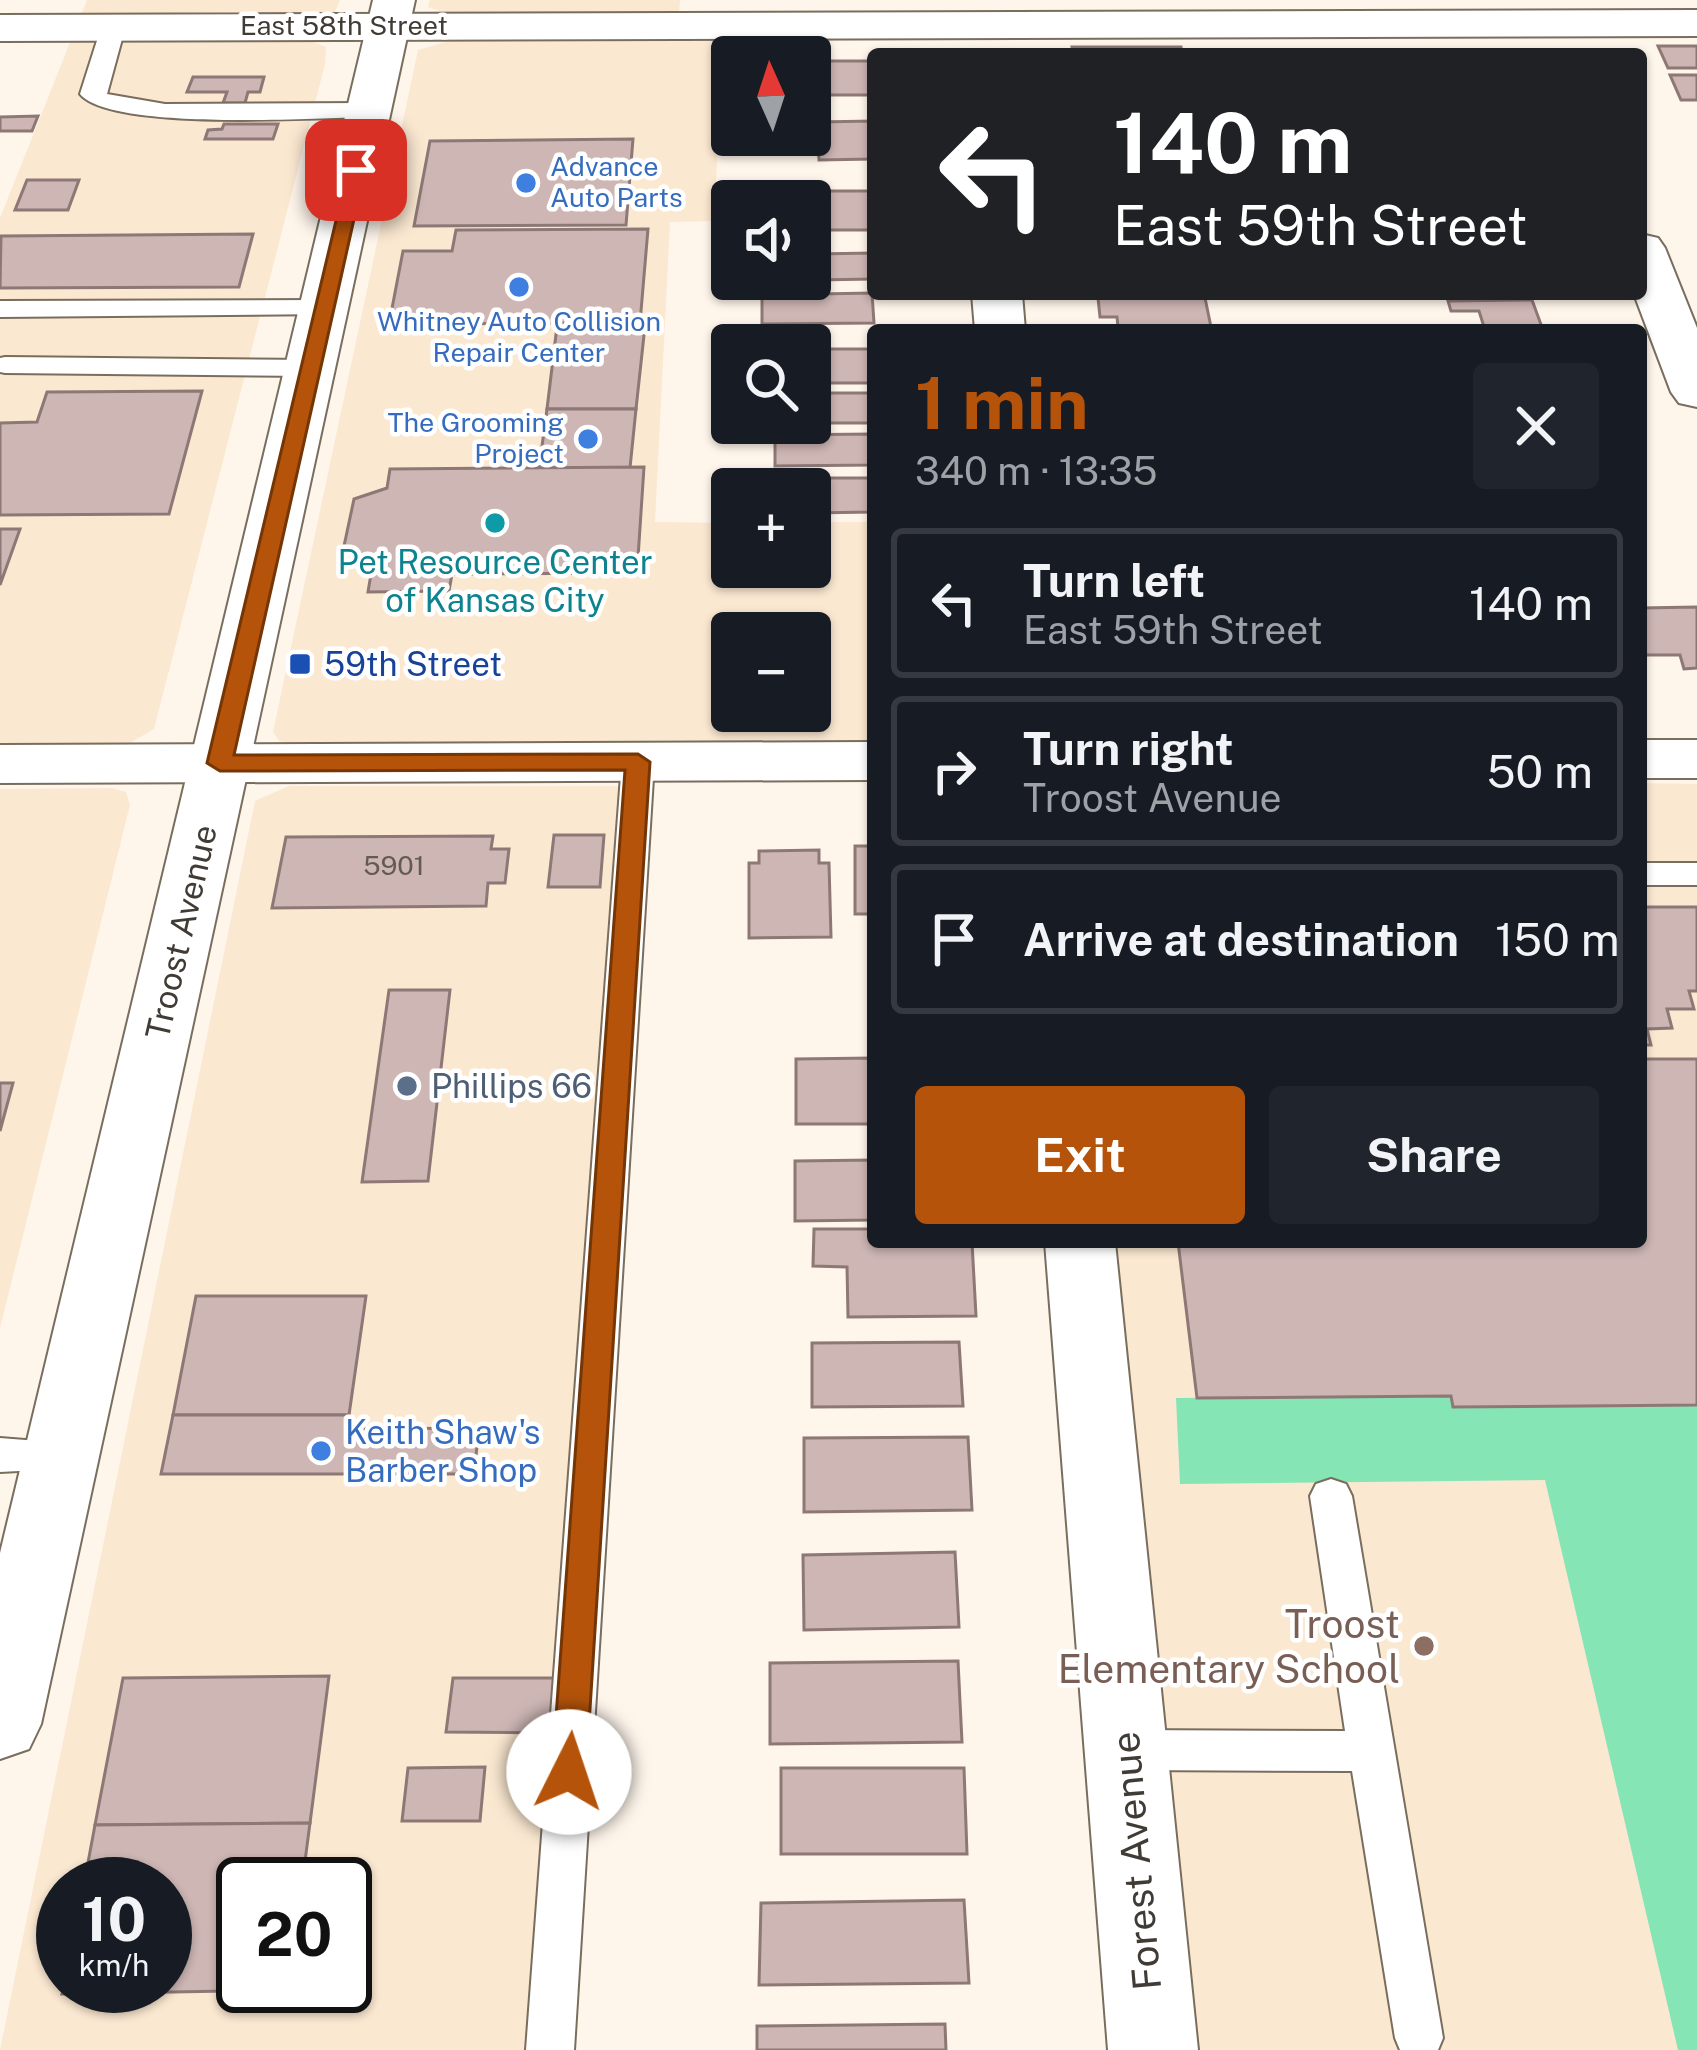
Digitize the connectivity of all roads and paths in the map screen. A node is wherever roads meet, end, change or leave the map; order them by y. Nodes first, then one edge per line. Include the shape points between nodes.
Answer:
1 (392, 13) edge
2 (1697, 23) edge
3 (974, 26) edge
4 (1555, 26) edge
5 (0, 28) edge
6 (113, 28) junction
7 (369, 110) junction
8 (1647, 263) edge
9 (324, 308) junction
10 (0, 309) edge
11 (5, 365) dead end
12 (310, 368) junction
13 (1697, 392) edge
14 (1647, 759) edge
15 (1697, 759) edge
16 (867, 761) edge
17 (638, 762) junction
18 (220, 763) junction
19 (0, 764) edge
20 (1647, 874) edge
21 (1697, 874) edge
22 (1081, 1248) edge
23 (0, 1455) edge
24 (61, 1456) junction
25 (1331, 1496) dead end
26 (0, 1724) edge
27 (1126, 1750) junction
28 (1371, 1751) junction
29 (1420, 2038) dead end
30 (550, 2050) edge
31 (1153, 2050) edge

1 - 3 street, East 58th Street
1 - 6 street, East 58th Street
1 - 7 street, Troost Avenue
2 - 4 street, East 58th Street
3 - 4 street, East 58th Street
5 - 6 street, East 58th Street
6 - 7 lane via 92,94 99,100 165,111
7 - 9 street, Troost Avenue
8 - 13 street
9 - 10 lane
9 - 12 street, Troost Avenue
11 - 12 lane
12 - 18 street, Troost Avenue
14 - 15 street
16 - 17 street
17 - 18 street
17 - 30 lane
18 - 19 street
18 - 24 street, Troost Avenue
20 - 21 lane
22 - 27 street, Forest Avenue
23 - 24 lane
24 - 26 street, Troost Avenue
25 - 28 lane
27 - 28 lane
27 - 31 street, Forest Avenue
28 - 29 lane

